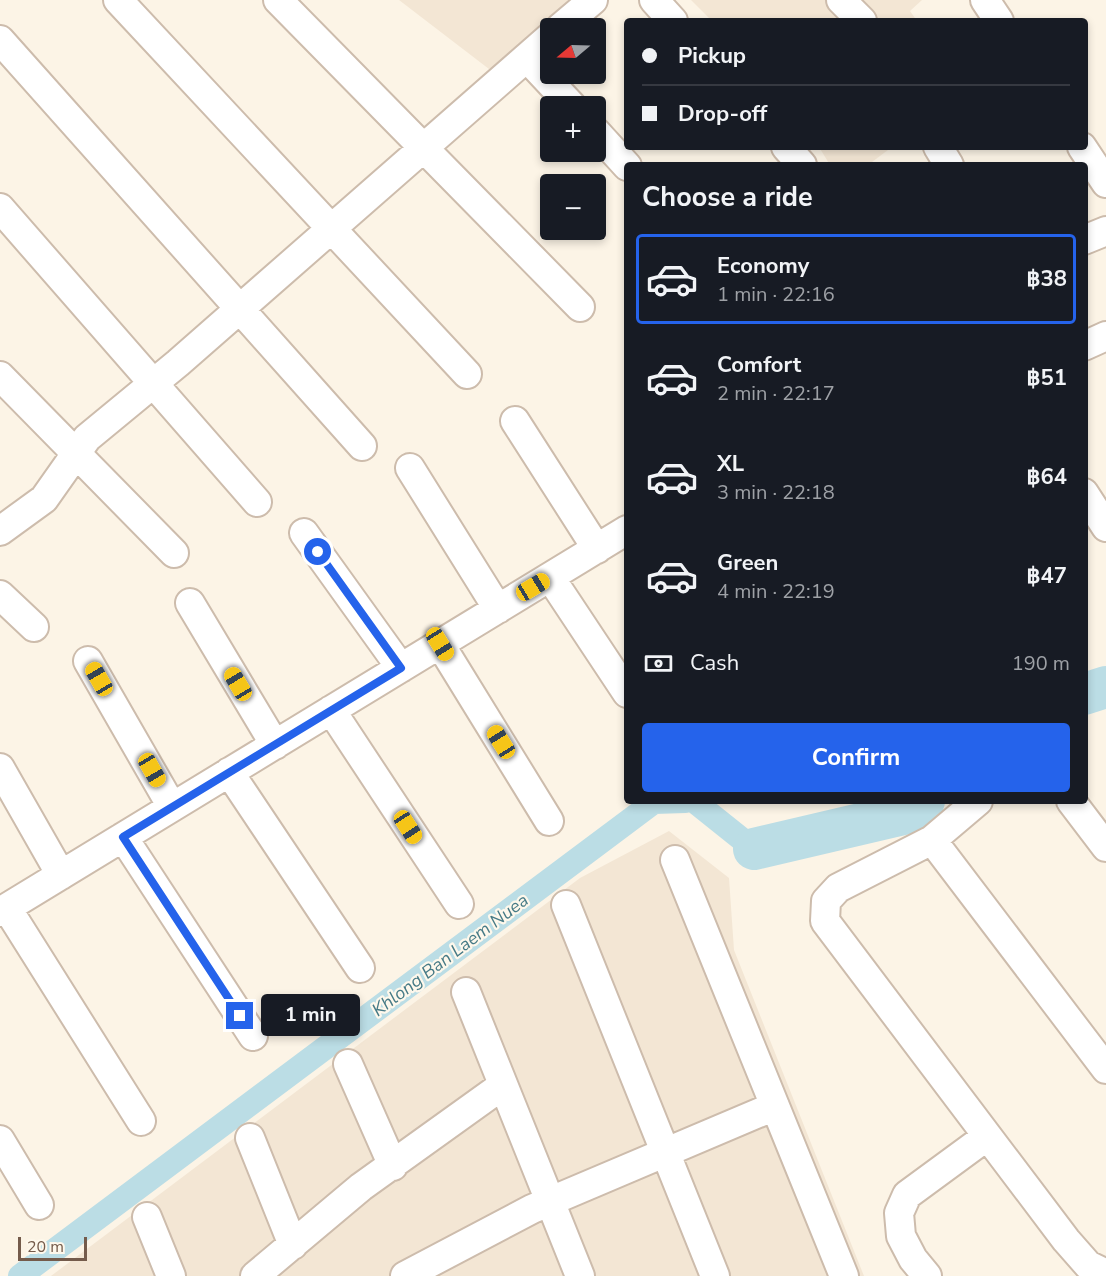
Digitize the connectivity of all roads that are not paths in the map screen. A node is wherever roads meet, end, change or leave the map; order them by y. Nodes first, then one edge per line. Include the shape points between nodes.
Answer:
1 (118, 0) edge
2 (278, 0) edge
3 (593, 0) edge
4 (654, 0) edge
5 (841, 0) edge
6 (986, 0) edge
7 (572, 18) edge
8 (670, 18) edge
9 (859, 18) edge
10 (997, 18) edge
11 (0, 40) edge
12 (540, 46) edge
13 (527, 58) junction
14 (563, 96) edge
15 (606, 143) edge
16 (423, 148) junction
17 (789, 150) edge
18 (1084, 150) edge
19 (799, 162) edge
20 (624, 163) edge
21 (1106, 183) edge
22 (0, 208) edge
23 (332, 228) junction
24 (1106, 231) edge
25 (1088, 238) edge
26 (240, 308) junction
27 (580, 308) dead end
28 (1106, 336) edge
29 (1088, 344) edge
30 (467, 374) dead end
31 (0, 376) edge
32 (153, 383) junction
33 (515, 421) dead end
34 (362, 446) dead end
35 (76, 453) junction
36 (410, 468) dead end
37 (1088, 499) edge
38 (256, 502) dead end
39 (1106, 527) edge
40 (0, 531) edge
41 (624, 532) edge
42 (304, 533) dead end
43 (597, 549) junction
44 (174, 553) dead end
45 (550, 577) junction
46 (0, 595) edge
47 (190, 603) dead end
48 (498, 609) junction
49 (34, 627) dead end
50 (440, 644) junction
51 (88, 661) dead end
52 (401, 668) junction
53 (624, 688) edge
54 (331, 710) junction
55 (275, 745) junction
56 (0, 768) edge
57 (229, 772) junction
58 (974, 804) edge
59 (1073, 804) edge
60 (172, 807) junction
61 (549, 821) dead end
62 (123, 837) junction
63 (932, 840) junction
64 (1106, 847) edge
65 (675, 860) dead end
66 (61, 875) junction
67 (459, 904) dead end
68 (566, 905) dead end
69 (3, 910) edge
70 (360, 968) dead end
71 (466, 992) dead end
72 (253, 1036) dead end
73 (348, 1064) dead end
74 (1106, 1069) edge
75 (503, 1085) junction
76 (775, 1106) junction
77 (141, 1121) dead end
78 (986, 1137) junction
79 (250, 1138) dead end
80 (0, 1140) edge
81 (666, 1152) junction
82 (393, 1166) junction
83 (550, 1201) junction
84 (39, 1205) dead end
85 (147, 1217) dead end
86 (292, 1245) junction
87 (438, 1268) edge
88 (1106, 1274) edge
89 (171, 1276) edge
90 (255, 1276) edge
91 (405, 1276) edge
92 (580, 1276) edge
93 (715, 1276) edge
94 (844, 1276) edge
95 (927, 1276) edge

1 - 23 street
2 - 16 street
3 - 7 street
4 - 8 street
5 - 9 street
6 - 10 street
11 - 26 street
12 - 13 street
13 - 14 street
13 - 16 street
15 - 20 street
16 - 23 street
16 - 27 street
17 - 19 street
18 - 21 street
22 - 32 street
23 - 26 street
23 - 30 street
24 - 25 street
26 - 32 street
26 - 34 street
28 - 29 street
31 - 35 street
32 - 35 street via 87,438
32 - 38 street
33 - 43 street
35 - 40 street via 44,500
35 - 44 street
36 - 48 street
37 - 39 street
41 - 43 street
42 - 52 street
43 - 45 street
45 - 48 street
45 - 53 street
46 - 49 street
47 - 55 street
48 - 50 street
50 - 52 street
50 - 61 street
51 - 60 street
52 - 54 street
54 - 55 street
54 - 67 street
55 - 57 street
56 - 66 street
57 - 60 street
57 - 70 street
58 - 63 street
59 - 64 street
60 - 62 street
62 - 66 street
62 - 72 street
63 - 74 street
63 - 78 street via 838,888 826,901 825,921
65 - 76 street
66 - 69 street
68 - 81 street
69 - 77 street
71 - 75 street
73 - 82 street
75 - 82 street
75 - 83 street
76 - 81 street
76 - 94 street
78 - 88 street via 1088,1265
78 - 95 street via 907,1195 899,1212 901,1236
79 - 86 street
80 - 84 street
81 - 83 street
81 - 93 street
82 - 86 street via 361,1187
83 - 87 street
83 - 92 street
85 - 89 street
86 - 90 street
87 - 91 street

